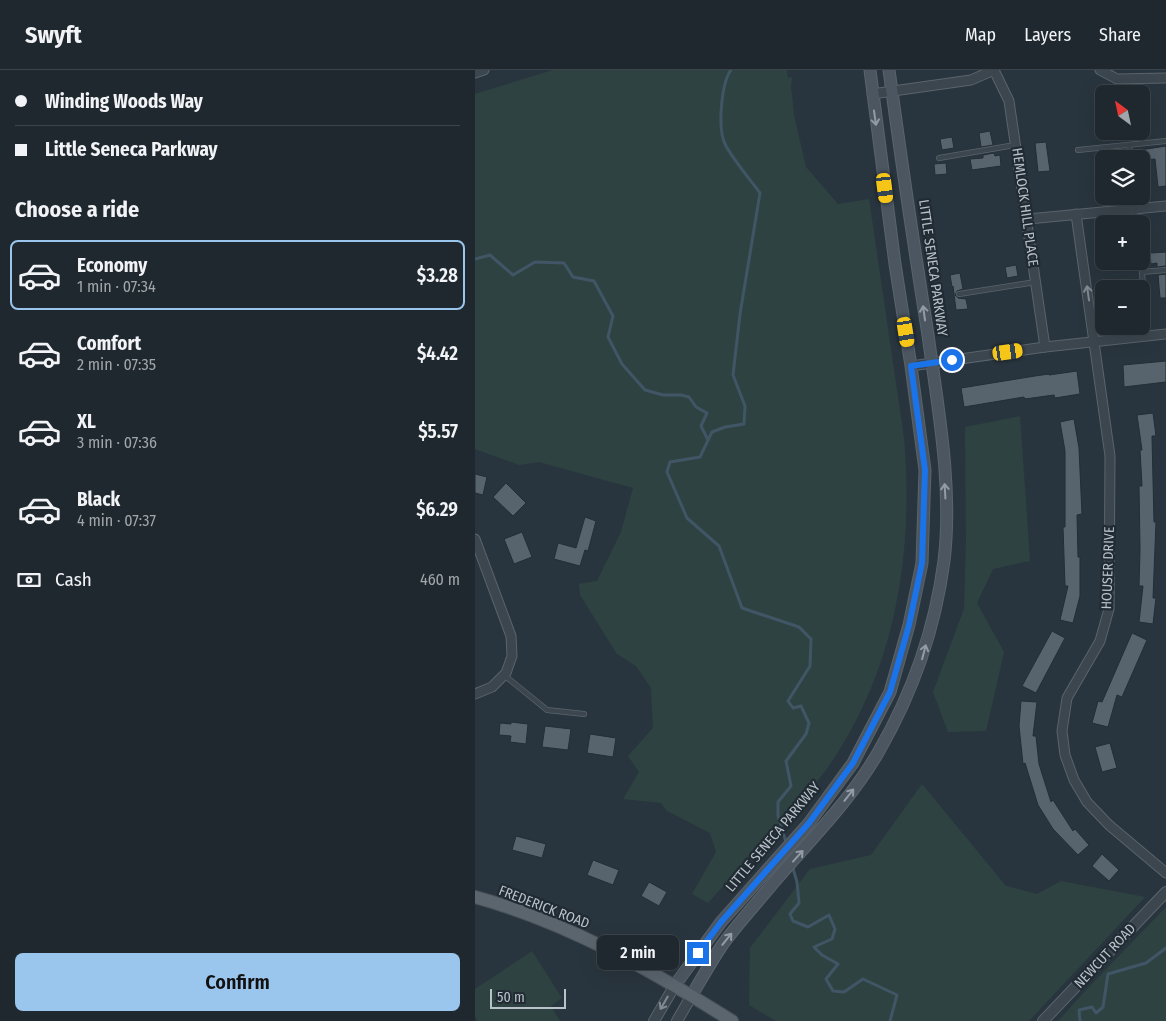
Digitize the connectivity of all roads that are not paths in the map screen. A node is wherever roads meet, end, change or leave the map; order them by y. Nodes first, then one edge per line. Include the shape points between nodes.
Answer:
1 (484, 70) edge
2 (870, 70) edge
3 (889, 70) edge
4 (993, 70) edge
5 (1100, 70) edge
6 (475, 73) edge
7 (1166, 78) edge
8 (892, 92) junction
9 (872, 94) junction
10 (1166, 141) edge
11 (1015, 145) junction
12 (1129, 145) junction
13 (1077, 150) dead end
14 (1130, 150) edge
15 (939, 158) dead end
16 (1134, 205) edge
17 (1166, 206) edge
18 (1134, 208) junction
19 (1076, 214) junction
20 (1135, 215) edge
21 (1028, 219) junction
22 (1166, 270) edge
23 (1142, 272) joint
24 (1143, 280) edge
25 (1035, 282) junction
26 (959, 294) dead end
27 (1166, 334) edge
28 (1147, 335) edge
29 (1150, 335) edge
30 (1095, 341) junction
31 (1045, 347) junction
32 (932, 364) junction
33 (911, 366) junction
34 (475, 539) edge
35 (504, 675) junction
36 (475, 694) edge
37 (584, 714) dead end
38 (1166, 873) edge
39 (1166, 892) edge
40 (475, 897) edge
41 (675, 985) junction
42 (692, 995) junction
43 (654, 1021) edge
44 (677, 1021) edge
45 (732, 1021) edge
46 (1043, 1021) edge

1 - 6 street
2 - 9 main road, LITTLE SENECA PARKWAY
3 - 8 main road, LITTLE SENECA PARKWAY
4 - 8 street via 971,80
4 - 11 street, HEMLOCK HILL PLACE via 1009,100
5 - 7 street via 1117,79
8 - 9 street
32 -> 8 main road, LITTLE SENECA PARKWAY
9 -> 33 main road, LITTLE SENECA PARKWAY
10 - 12 lane
11 - 15 lane
11 - 21 street, HEMLOCK HILL PLACE
12 - 13 lane
12 - 14 lane
16 - 18 lane
17 - 18 street
18 - 19 street
18 - 20 lane
19 - 21 street
30 -> 19 street, HOUSER DRIVE
21 - 25 street, HEMLOCK HILL PLACE
22 - 23 lane
23 - 24 lane
25 - 26 lane
25 - 31 street, HEMLOCK HILL PLACE
27 - 29 street
28 - 30 street
30 - 31 street
30 - 38 street, HOUSER DRIVE via 1110,456 1109,609 1100,641 1067,698 1062,731 1065,755 1087,802
31 - 32 street
32 - 33 street
42 -> 32 main road, LITTLE SENECA PARKWAY via 723,945 858,784 907,695 921,660 944,560 946,502
33 - 41 main road, LITTLE SENECA PARKWAY via 925,470 922,563 890,692 853,763 809,823 721,922
34 - 35 street via 511,636 512,656
35 - 36 street via 492,688
35 - 37 lane via 547,710
39 - 46 street, NEWCUT ROAD
40 - 41 main road, FREDERICK ROAD via 510,907 580,936
41 - 42 main road, FREDERICK ROAD
41 -> 43 street, LITTLE SENECA PARKWAY
42 - 44 street, LITTLE SENECA PARKWAY
42 - 45 main road, FREDERICK ROAD

